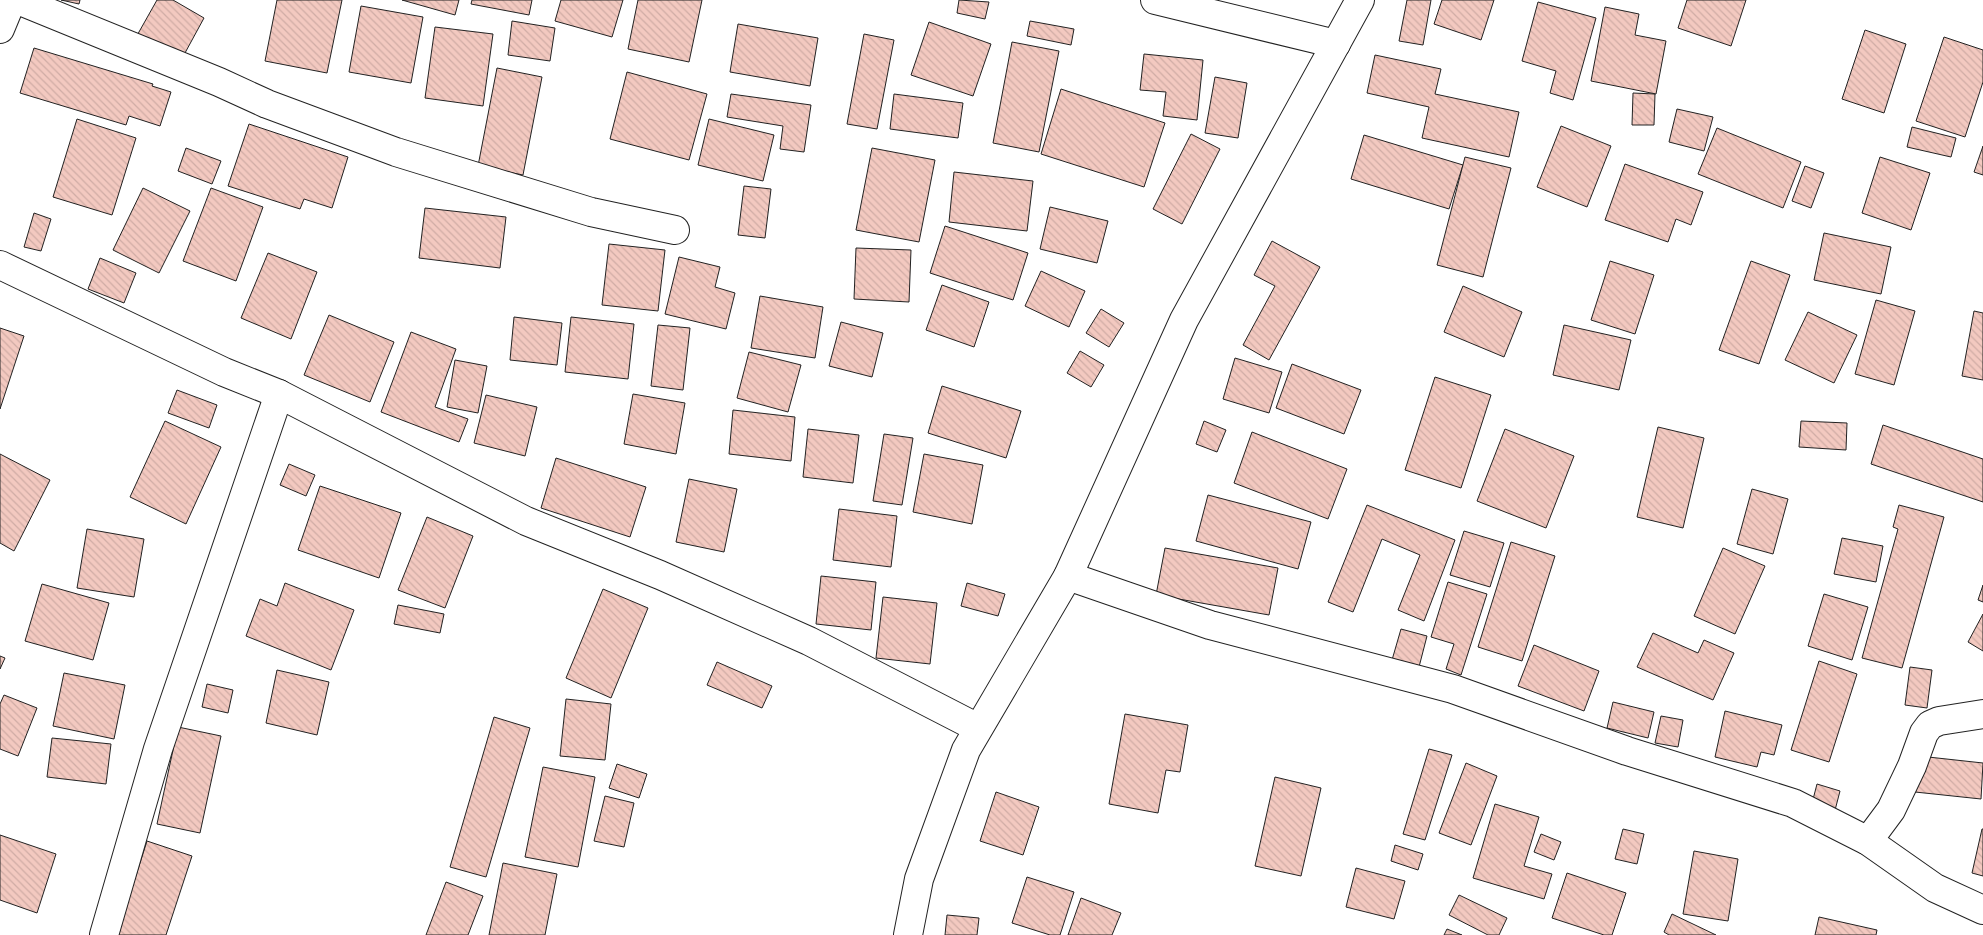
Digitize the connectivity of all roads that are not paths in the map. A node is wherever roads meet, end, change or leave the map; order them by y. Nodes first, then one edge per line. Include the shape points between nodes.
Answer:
1 (12, 0) edge
2 (18, 0) edge
3 (1155, 0) edge
4 (1360, 0) edge
5 (0, 28) edge
6 (1336, 44) junction
7 (674, 230) dead end
8 (0, 265) edge
9 (279, 394) junction
10 (1068, 576) junction
11 (1983, 714) edge
12 (978, 728) junction
13 (1868, 841) junction
14 (1983, 910) edge
15 (104, 935) edge
16 (908, 935) edge

1 - 5 street
2 - 7 street via 326,128 591,212
3 - 6 street
4 - 6 street
6 - 10 street via 1184,320
8 - 9 street via 224,372
9 - 12 street via 526,521 810,641
9 - 15 street via 158,749
10 - 12 street
10 - 13 street via 1210,625 1452,689 1627,751 1793,803
11 - 13 street via 1939,721 1930,726 1890,810
12 - 16 street via 966,750 919,879
13 - 14 street via 1934,888

